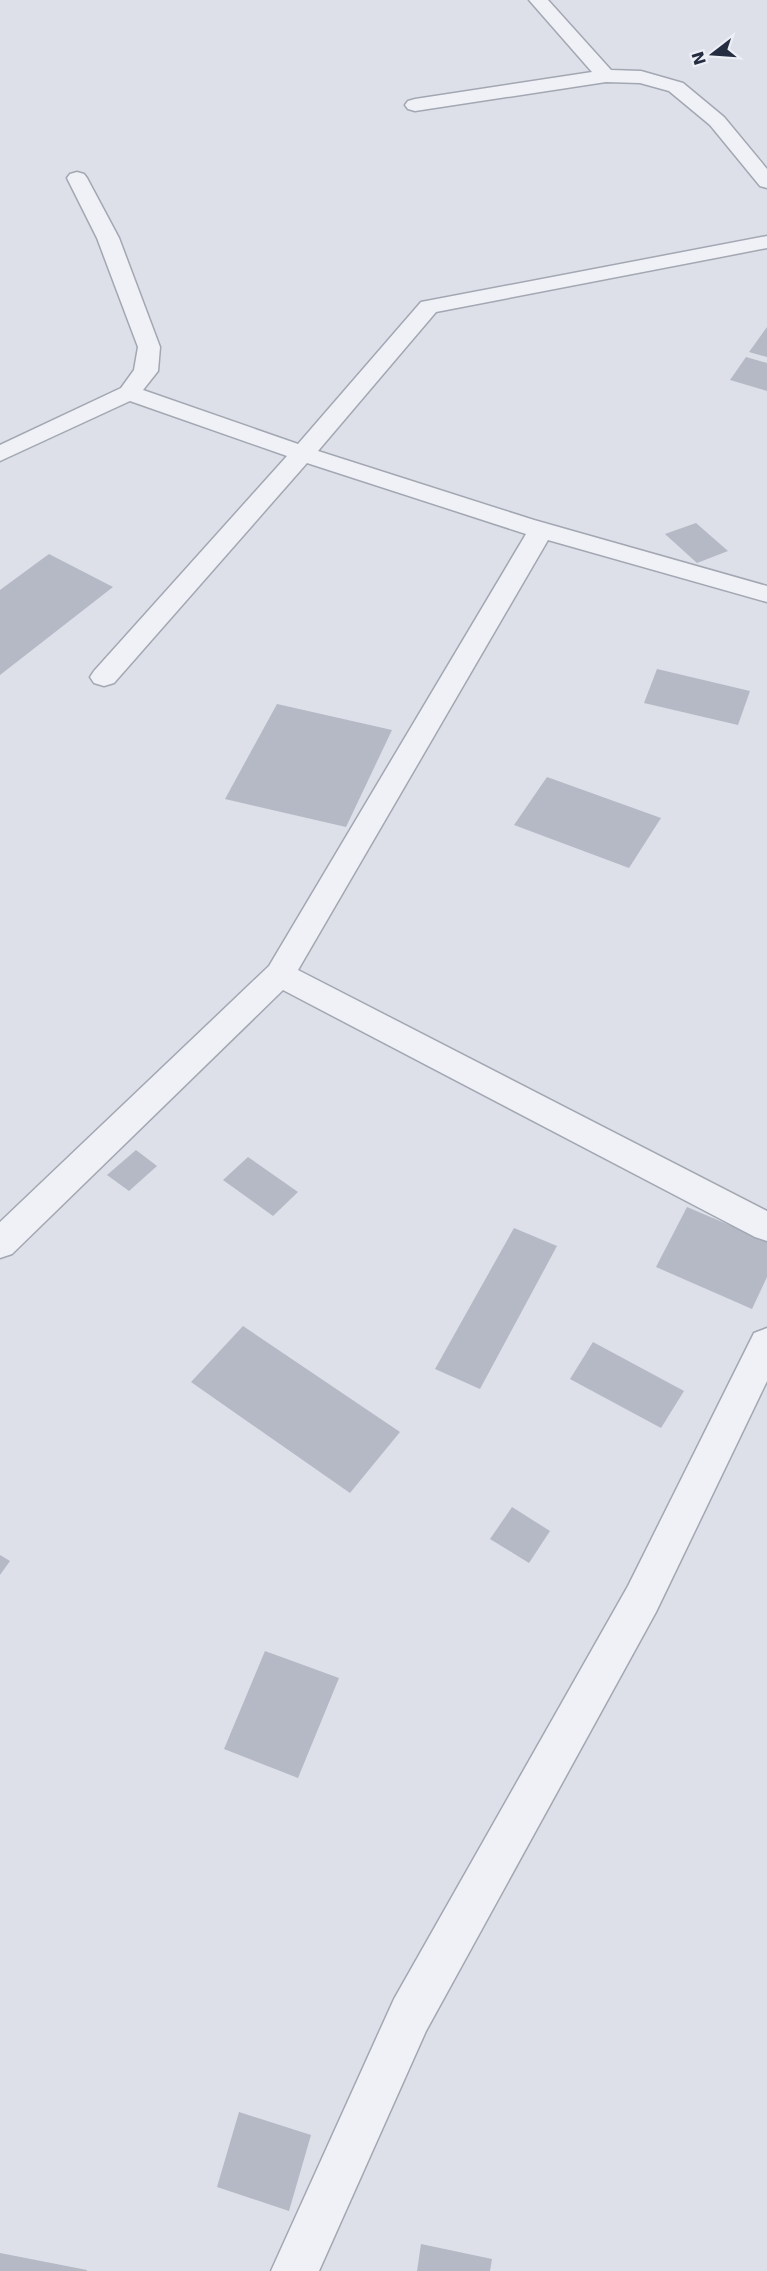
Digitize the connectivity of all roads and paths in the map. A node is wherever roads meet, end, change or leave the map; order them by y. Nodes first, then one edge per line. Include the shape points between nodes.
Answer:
1 (538, 0) edge
2 (606, 76) junction
3 (415, 105) dead end
4 (77, 178) dead end
5 (767, 182) edge
6 (767, 242) edge
7 (129, 393) junction
8 (0, 454) edge
9 (302, 454) junction
10 (541, 530) junction
11 (767, 594) edge
12 (104, 677) dead end
13 (280, 974) junction
14 (767, 1227) edge
15 (0, 1245) edge
16 (767, 1344) edge
17 (295, 2271) edge

1 - 2 street
2 - 3 street
2 - 5 street via 641,77 676,87 717,122
4 - 7 street via 108,238 148,347 146,371
6 - 9 street via 429,307
7 - 8 street
7 - 9 street
9 - 10 street
9 - 12 street
10 - 11 street
10 - 13 street
13 - 14 street
13 - 15 street
16 - 17 street via 642,1599 410,2015

